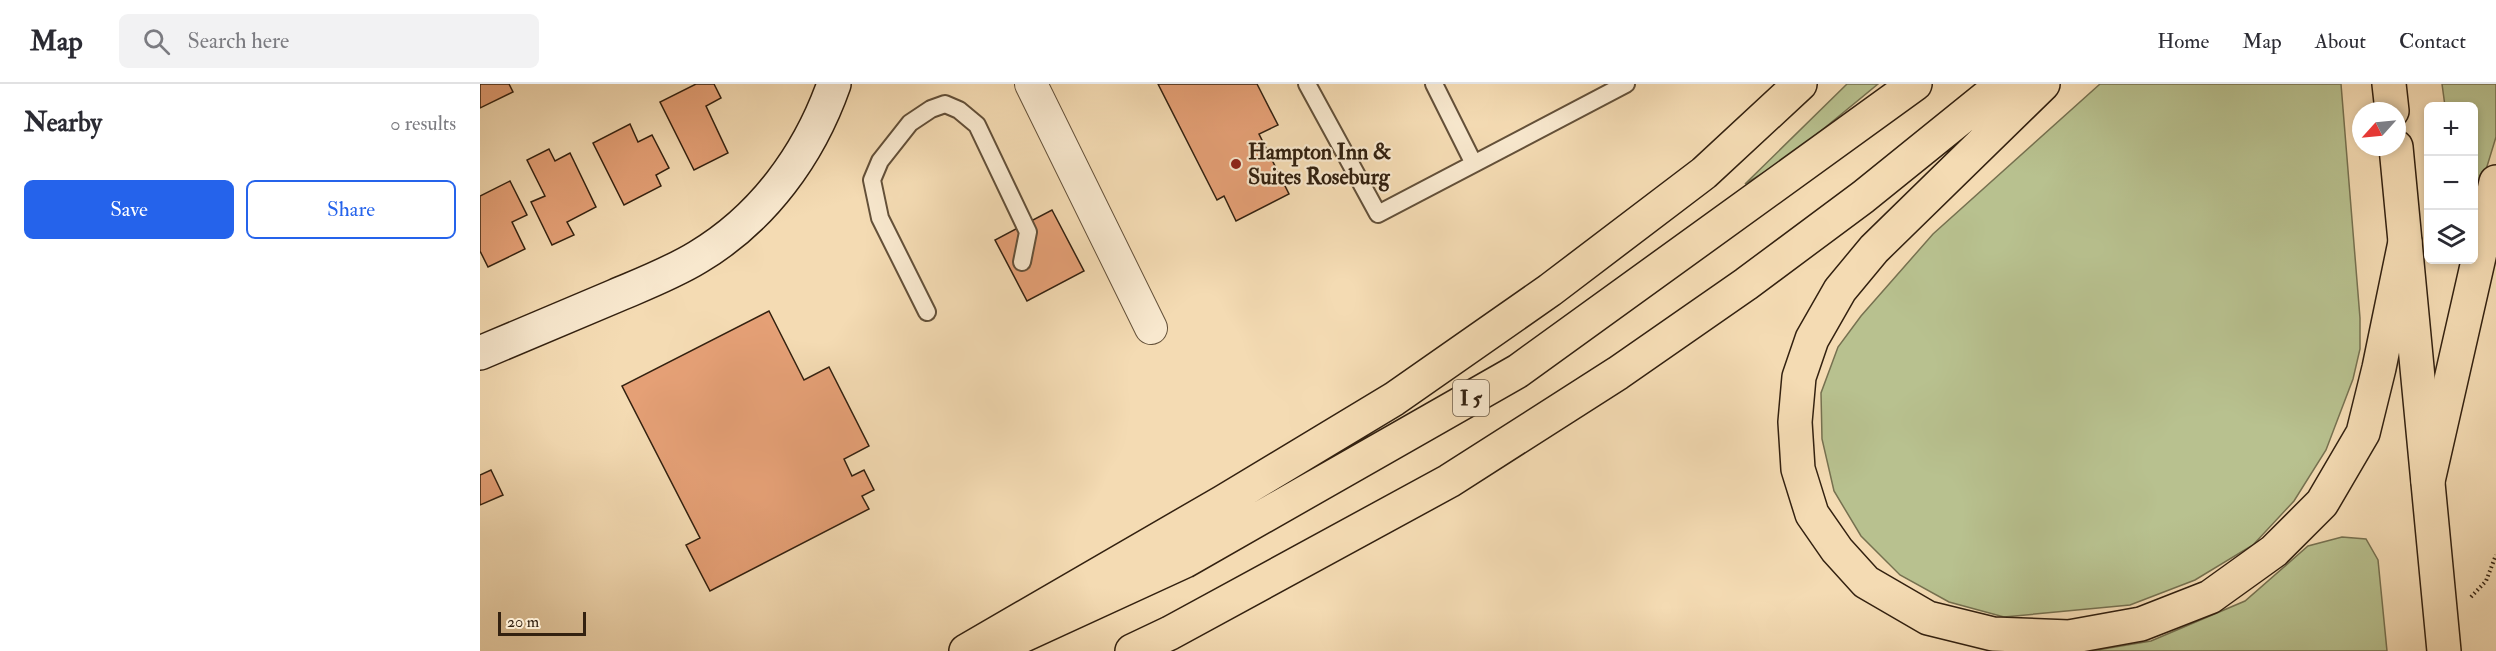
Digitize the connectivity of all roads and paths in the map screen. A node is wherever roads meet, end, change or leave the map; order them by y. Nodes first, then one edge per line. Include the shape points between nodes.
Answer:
1 (834, 84) edge
2 (1031, 84) edge
3 (1307, 84) edge
4 (1434, 84) edge
5 (1626, 84) edge
6 (1800, 84) edge
7 (1914, 84) edge
8 (2003, 84) edge
9 (2043, 84) edge
10 (2389, 84) edge
11 (2391, 102) edge
12 (2397, 156) edge
13 (1473, 162) junction
14 (2496, 182) edge
15 (2405, 242) junction
16 (1022, 262) dead end
17 (927, 312) dead end
18 (1151, 328) dead end
19 (480, 353) edge
20 (2428, 481) junction
21 (966, 651) edge
22 (989, 651) edge
23 (1132, 651) edge
24 (2444, 651) edge

1 - 19 main road via 794,167 732,233 698,257 646,283
2 - 18 street
3 - 13 lane via 1378,214
4 - 13 lane
5 - 13 lane
6 - 21 main road via 1704,172 1551,290 1394,399
7 - 22 main road, I 5 via 1518,371 1185,561
8 - 23 main road, I 5 via 1854,204 1608,379 1449,481
9 - 15 main road via 1874,249 1840,290 1812,339 1799,377 1795,422 1798,469 1812,514 1866,582 1928,618 1993,634 2069,637 2141,624 2210,597 2274,551 2322,503 2362,433
10 - 11 main road
12 - 15 main road
14 - 20 main road
15 - 20 main road
16 - 17 lane via 1028,232 977,125 945,104 931,109 910,123 880,161 872,180 880,218
20 - 24 main road

